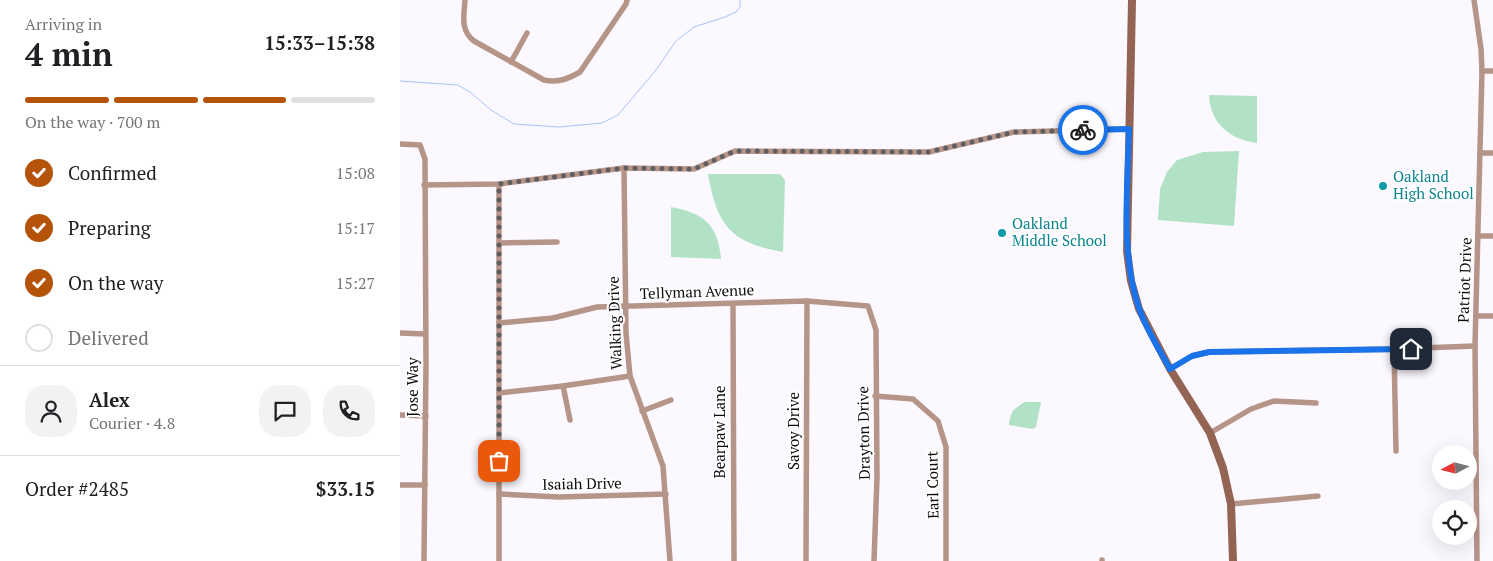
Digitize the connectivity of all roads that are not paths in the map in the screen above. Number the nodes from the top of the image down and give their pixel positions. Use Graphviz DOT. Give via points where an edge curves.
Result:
graph roads {
  1 [pos="465,0"];
  2 [pos="627,0"];
  3 [pos="1132,0"];
  4 [pos="1474,0"];
  5 [pos="527,33"];
  6 [pos="511,62"];
  7 [pos="1482,71"];
  8 [pos="1493,71"];
  9 [pos="1129,129"];
  10 [pos="400,144"];
  11 [pos="1493,153"];
  12 [pos="1480,154"];
  13 [pos="624,168"];
  14 [pos="424,184"];
  15 [pos="499,184"];
  16 [pos="1479,236"];
  17 [pos="1493,236"];
  18 [pos="557,242"];
  19 [pos="499,243"];
  20 [pos="807,301"];
  21 [pos="733,304"];
  22 [pos="627,306"];
  23 [pos="868,306"];
  24 [pos="1477,316"];
  25 [pos="1493,316"];
  26 [pos="499,323"];
  27 [pos="400,333"];
  28 [pos="425,334"];
  29 [pos="1475,346"];
  30 [pos="1394,350"];
  31 [pos="1170,369"];
  32 [pos="630,376"];
  33 [pos="563,386"];
  34 [pos="499,393"];
  35 [pos="875,396"];
  36 [pos="670,400"];
  37 [pos="1316,403"];
  38 [pos="642,410"];
  39 [pos="400,415"];
  40 [pos="426,416"];
  41 [pos="570,420"];
  42 [pos="1210,433"];
  43 [pos="1396,451"];
  44 [pos="400,485"];
  45 [pos="425,485"];
  46 [pos="499,494"];
  47 [pos="666,494"];
  48 [pos="1318,496"];
  49 [pos="1231,504"];
  50 [pos="424,561"];
  51 [pos="499,561"];
  52 [pos="670,561"];
  53 [pos="734,561"];
  54 [pos="806,561"];
  55 [pos="874,561"];
  56 [pos="946,561"];
  57 [pos="1233,561"];
  58 [pos="1477,561"];
  1 -- 6 [label="street" via="463,23 468,36"];
  2 -- 6 [label="street" via="580,72 572,77 557,82 544,80"];
  3 -- 9 [label="main road"];
  4 -- 7 [label="street, Patriot Drive"];
  5 -- 6 [label="street"];
  7 -- 8 [label="street"];
  7 -- 12 [label="street, Patriot Drive"];
  9 -- 13 [label="street" via="1014,132 929,152 735,151 694,169"];
  9 -- 31 [label="main road" via="1127,251 1131,281 1139,309"];
  10 -- 14 [label="street, Jose Way" via="420,145 425,159"];
  11 -- 12 [label="street"];
  12 -- 16 [label="street, Patriot Drive"];
  13 -- 15 [label="street"];
  13 -- 22 [label="street, Walking Drive"];
  14 -- 15 [label="street"];
  14 -- 28 [label="street, Jose Way"];
  15 -- 19 [label="street"];
  16 -- 17 [label="street"];
  16 -- 24 [label="street, Patriot Drive"];
  18 -- 19 [label="street"];
  19 -- 26 [label="street"];
  20 -- 21 [label="street, Tellyman Avenue"];
  20 -- 23 [label="street, Tellyman Avenue"];
  20 -- 54 [label="street, Savoy Drive"];
  21 -- 22 [label="street, Tellyman Avenue"];
  21 -- 53 [label="street, Bearpaw Lane"];
  22 -- 26 [label="street, Tellyman Avenue" via="597,307 553,318"];
  22 -- 32 [label="street, Walking Drive"];
  23 -- 35 [label="street, Drayton Drive" via="876,330"];
  24 -- 25 [label="street"];
  24 -- 29 [label="street, Patriot Drive"];
  26 -- 34 [label="street"];
  27 -- 28 [label="street"];
  28 -- 40 [label="street, Jose Way"];
  29 -- 30 [label="street"];
  29 -- 58 [label="street, Patriot Drive"];
  30 -- 31 [label="street" via="1209,352 1192,356"];
  30 -- 43 [label="street"];
  31 -- 42 [label="main road"];
  32 -- 33 [label="street"];
  32 -- 38 [label="street, Walking Drive"];
  33 -- 34 [label="street"];
  33 -- 41 [label="street"];
  34 -- 46 [label="street"];
  35 -- 55 [label="street, Drayton Drive"];
  35 -- 56 [label="street, Earl Court" via="913,398 938,421 946,447"];
  36 -- 38 [label="street"];
  37 -- 42 [label="street" via="1274,401 1251,409"];
  38 -- 47 [label="street, Walking Drive" via="663,466"];
  39 -- 40 [label="street"];
  40 -- 45 [label="street, Jose Way"];
  42 -- 49 [label="main road" via="1223,468"];
  44 -- 45 [label="street"];
  45 -- 50 [label="street, Jose Way"];
  46 -- 47 [label="street, Isaiah Drive" via="559,497"];
  46 -- 51 [label="street"];
  47 -- 52 [label="street, Walking Drive"];
  48 -- 49 [label="street"];
  49 -- 57 [label="main road"];
}
